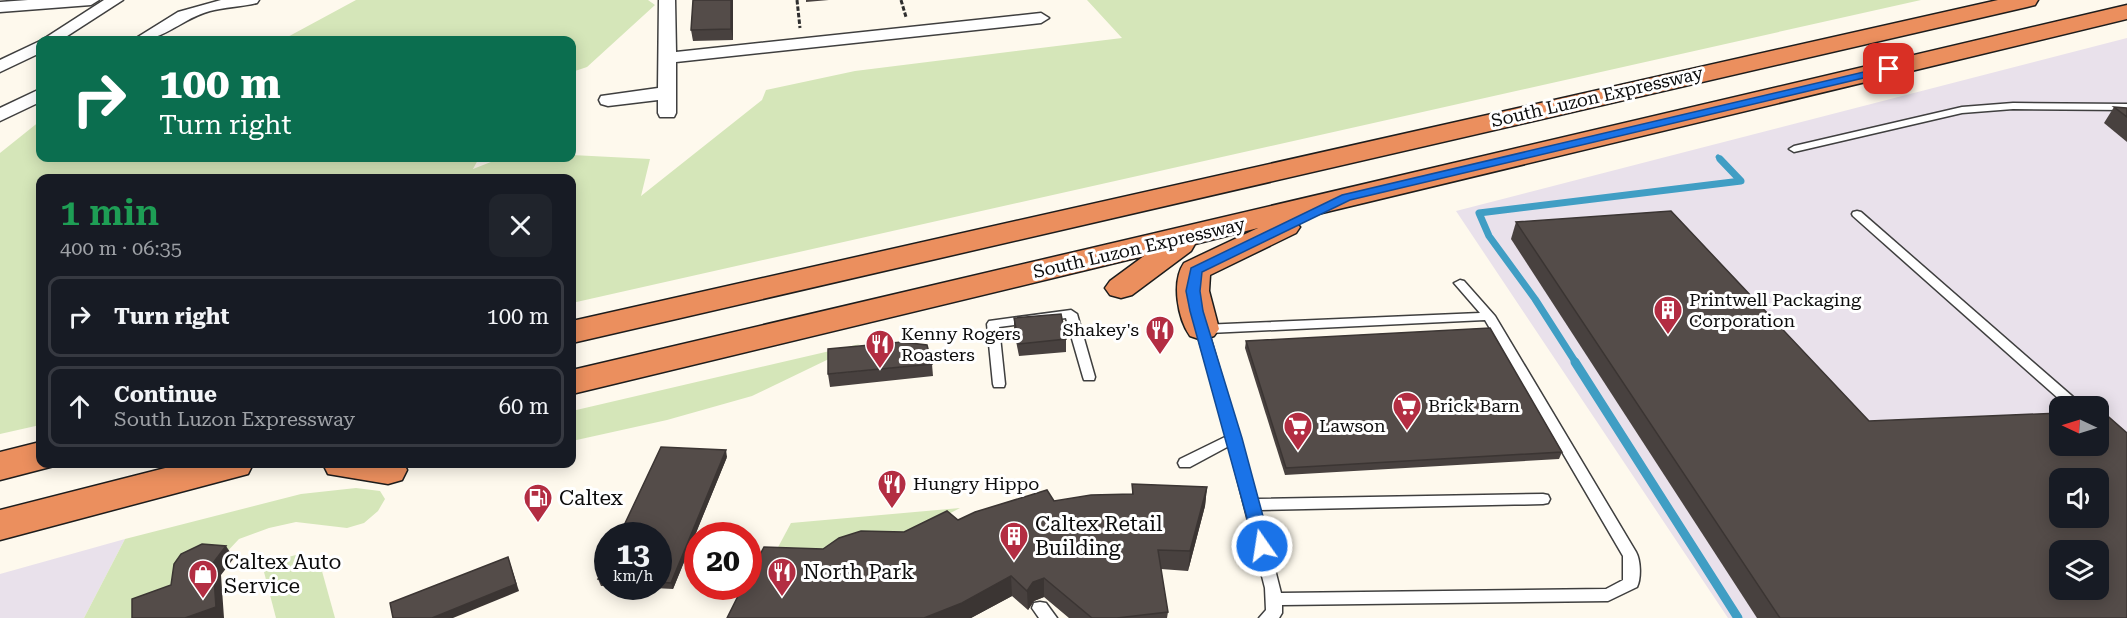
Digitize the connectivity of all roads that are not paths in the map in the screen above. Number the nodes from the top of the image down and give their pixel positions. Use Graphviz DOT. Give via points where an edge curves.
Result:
graph roads {
  1 [pos="91,0"];
  2 [pos="116,0"];
  3 [pos="251,0"];
  4 [pos="667,0"];
  5 [pos="1026,0"];
  6 [pos="2026,0"];
  7 [pos="0,7"];
  8 [pos="2127,12"];
  9 [pos="57,36"];
  10 [pos="148,36"];
  11 [pos="36,48"];
  12 [pos="666,58"];
  13 [pos="0,67"];
  14 [pos="666,93"];
  15 [pos="36,97"];
  16 [pos="608,100"];
  17 [pos="2127,107"];
  18 [pos="667,113"];
  19 [pos="0,115"];
  20 [pos="1794,149"];
  21 [pos="1346,197"];
  22 [pos="1857,214"];
  23 [pos="1191,235"];
  24 [pos="1460,283"];
  25 [pos="1121,288"];
  26 [pos="1489,316"];
  27 [pos="1202,329"];
  28 [pos="576,331"];
  29 [pos="1089,377"];
  30 [pos="576,381"];
  31 [pos="999,384"];
  32 [pos="2065,396"];
  33 [pos="1234,438"];
  34 [pos="36,457"];
  35 [pos="1185,463"];
  36 [pos="0,465"];
  37 [pos="219,468"];
  38 [pos="373,468"];
  39 [pos="388,470"];
  40 [pos="1543,499"];
  41 [pos="1252,505"];
  42 [pos="0,525"];
  43 [pos="1273,599"];
  44 [pos="1267,618"];
  1 -- 7 [label="street"];
  2 -- 9 [label="street"];
  3 -- 10 [label="street" via="184,15"];
  4 -- 12 [label="street"];
  5 -- 12 [label="street" via="1041,18"];
  6 -- 28 [label="highway, South Luzon Expressway"];
  8 -- 21 [label="highway, South Luzon Expressway"];
  11 -- 13 [label="street"];
  12 -- 14 [label="street"];
  14 -- 16 [label="street"];
  14 -- 18 [label="street"];
  15 -- 19 [label="street"];
  17 -- 20 [label="lane" via="2013,106 1962,110"];
  21 -- 23 [label="highway, South Luzon Expressway"];
  21 -- 27 [label="highway" via="1195,270 1193,291"];
  22 -- 32 [label="lane"];
  23 -- 25 [label="highway"];
  23 -- 30 [label="highway, South Luzon Expressway"];
  24 -- 26 [label="lane"];
  26 -- 27 [label="lane"];
  26 -- 43 [label="lane" via="1631,556 1631,583 1608,595"];
  27 -- 33 [label="lane"];
  29 -- 31 [label="lane" via="1071,314 993,324"];
  33 -- 35 [label="lane"];
  33 -- 41 [label="lane"];
  34 -- 36 [label="highway"];
  37 -- 42 [label="highway"];
  38 -- 39 [label="highway"];
  40 -- 41 [label="lane"];
  41 -- 43 [label="lane"];
  43 -- 44 [label="lane" via="1274,613"];
}
